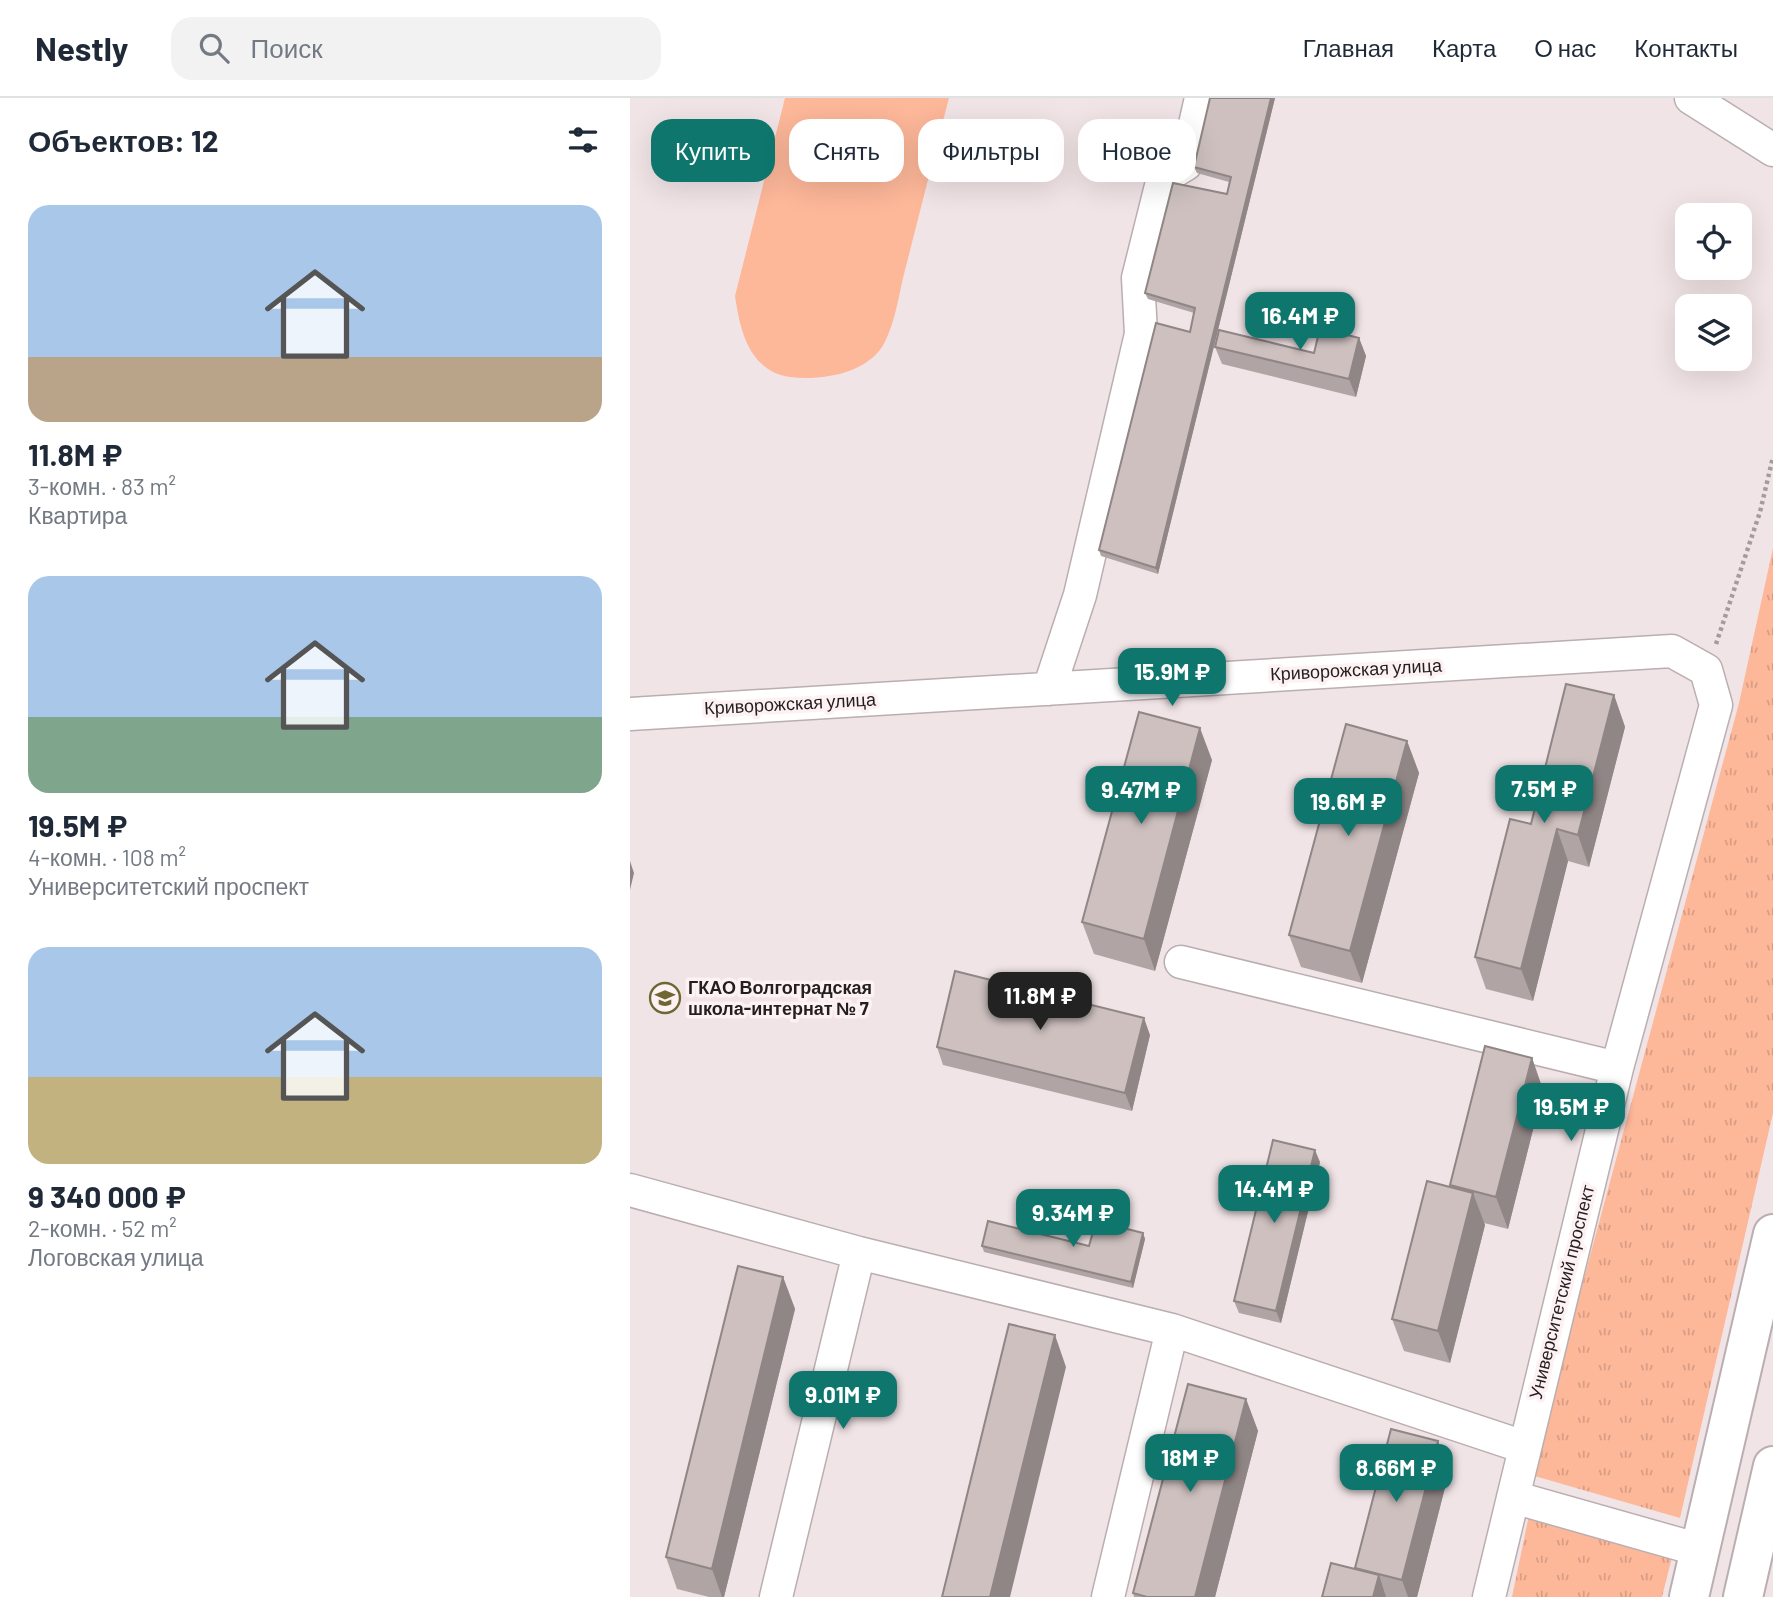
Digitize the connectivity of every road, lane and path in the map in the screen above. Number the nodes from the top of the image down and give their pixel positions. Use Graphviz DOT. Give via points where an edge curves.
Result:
graph roads {
  1 [pos="1201,98"];
  2 [pos="1691,98"];
  3 [pos="1773,150"];
  4 [pos="1773,457"];
  5 [pos="1706,670"];
  6 [pos="1049,689"];
  7 [pos="630,714"];
  8 [pos="1181,962"];
  9 [pos="1617,1068"];
  10 [pos="630,1190"];
  11 [pos="1773,1234"];
  12 [pos="859,1252"];
  13 [pos="1172,1330"];
  14 [pos="1524,1447"];
  15 [pos="1773,1465"];
  16 [pos="1513,1497"];
  17 [pos="1700,1550"];
  18 [pos="776,1597"];
  19 [pos="1108,1597"];
  20 [pos="1489,1597"];
  21 [pos="1689,1597"];
  22 [pos="1743,1597"];
  1 -- 6 [label="street" via="1186,164 1163,178 1138,278 1141,334 1080,595"];
  2 -- 3 [label="street"];
  4 -- 5 [label="path" via="1728,616"];
  5 -- 6 [label="street, Криворожская улица" via="1672,651"];
  5 -- 9 [label="street, Университетский проспект" via="1716,705"];
  6 -- 7 [label="street, Криворожская улица"];
  8 -- 9 [label="street"];
  9 -- 14 [label="street, Университетский проспект"];
  10 -- 12 [label="street"];
  11 -- 17 [label="highway"];
  12 -- 13 [label="street"];
  12 -- 18 [label="street"];
  13 -- 14 [label="street"];
  13 -- 19 [label="street"];
  14 -- 16 [label="street, Университетский проспект"];
  15 -- 22 [label="highway"];
  16 -- 17 [label="street"];
  16 -- 20 [label="street, Университетский проспект"];
  17 -- 21 [label="highway"];
}
